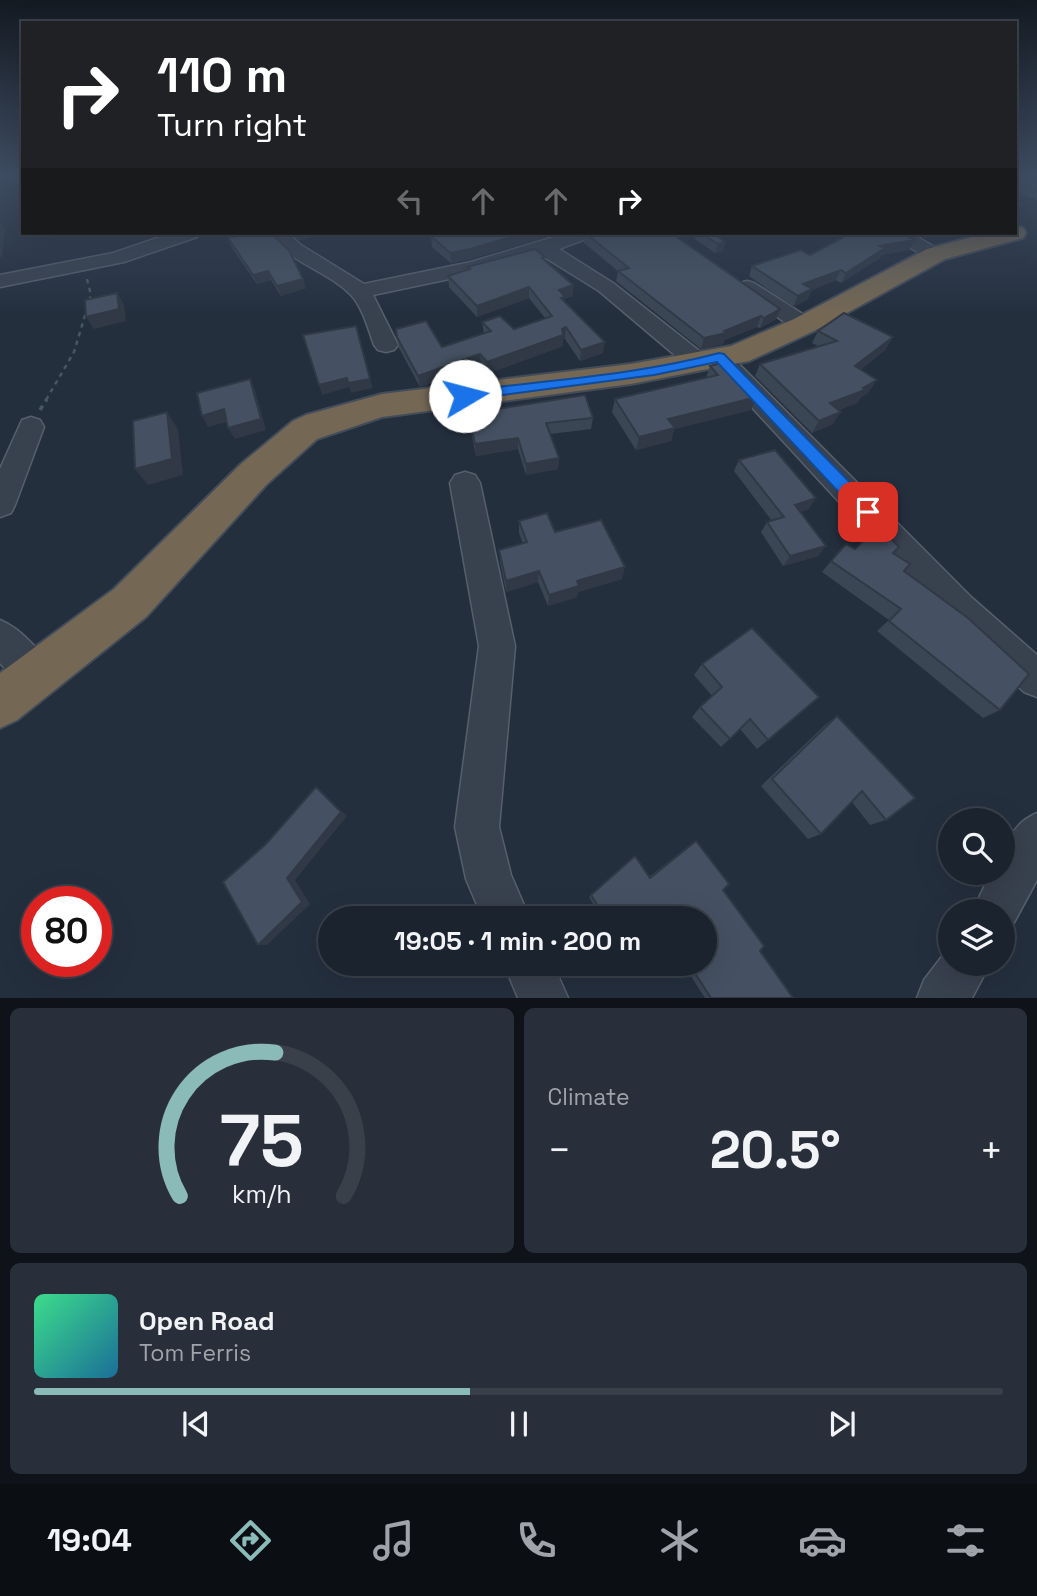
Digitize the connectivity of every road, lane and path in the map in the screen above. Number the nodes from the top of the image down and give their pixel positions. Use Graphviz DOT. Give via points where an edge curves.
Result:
graph roads {
  1 [pos="1037,228"];
  2 [pos="1017,233"];
  3 [pos="184,235"];
  4 [pos="280,235"];
  5 [pos="579,235"];
  6 [pos="901,235"];
  7 [pos="1007,235"];
  8 [pos="544,248"];
  9 [pos="936,254"];
  10 [pos="77,264"];
  11 [pos="729,275"];
  12 [pos="0,281"];
  13 [pos="359,291"];
  14 [pos="804,325"];
  15 [pos="386,345"];
  16 [pos="709,360"];
  17 [pos="31,427"];
  18 [pos="465,483"];
  19 [pos="0,505"];
  20 [pos="0,637"];
  21 [pos="36,677"];
  22 [pos="1037,679"];
  23 [pos="0,703"];
  24 [pos="1037,835"];
  25 [pos="1002,899"];
  26 [pos="501,906"];
  27 [pos="532,976"];
  28 [pos="958,976"];
  29 [pos="542,998"];
  30 [pos="942,998"];
  1 -- 2 [label="highway"];
  3 -- 10 [label="street" via="125,256"];
  4 -- 13 [label="street"];
  5 -- 8 [label="street"];
  6 -- 9 [label="street"];
  7 -- 9 [label="highway"];
  8 -- 13 [label="street" via="454,273"];
  8 -- 16 [label="street"];
  9 -- 14 [label="highway"];
  10 -- 12 [label="street"];
  10 -- 17 [label="path" via="85,273 91,295 74,352"];
  11 -- 14 [label="street"];
  13 -- 15 [label="street"];
  14 -- 16 [label="highway" via="749,350"];
  16 -- 21 [label="highway" via="382,406 305,430 254,474 130,603"];
  16 -- 22 [label="street"];
  17 -- 19 [label="street"];
  18 -- 26 [label="street" via="497,646 477,827 489,879"];
  20 -- 21 [label="street"];
  21 -- 23 [label="highway"];
  24 -- 25 [label="street"];
  27 -- 29 [label="street"];
  28 -- 30 [label="street"];
}
